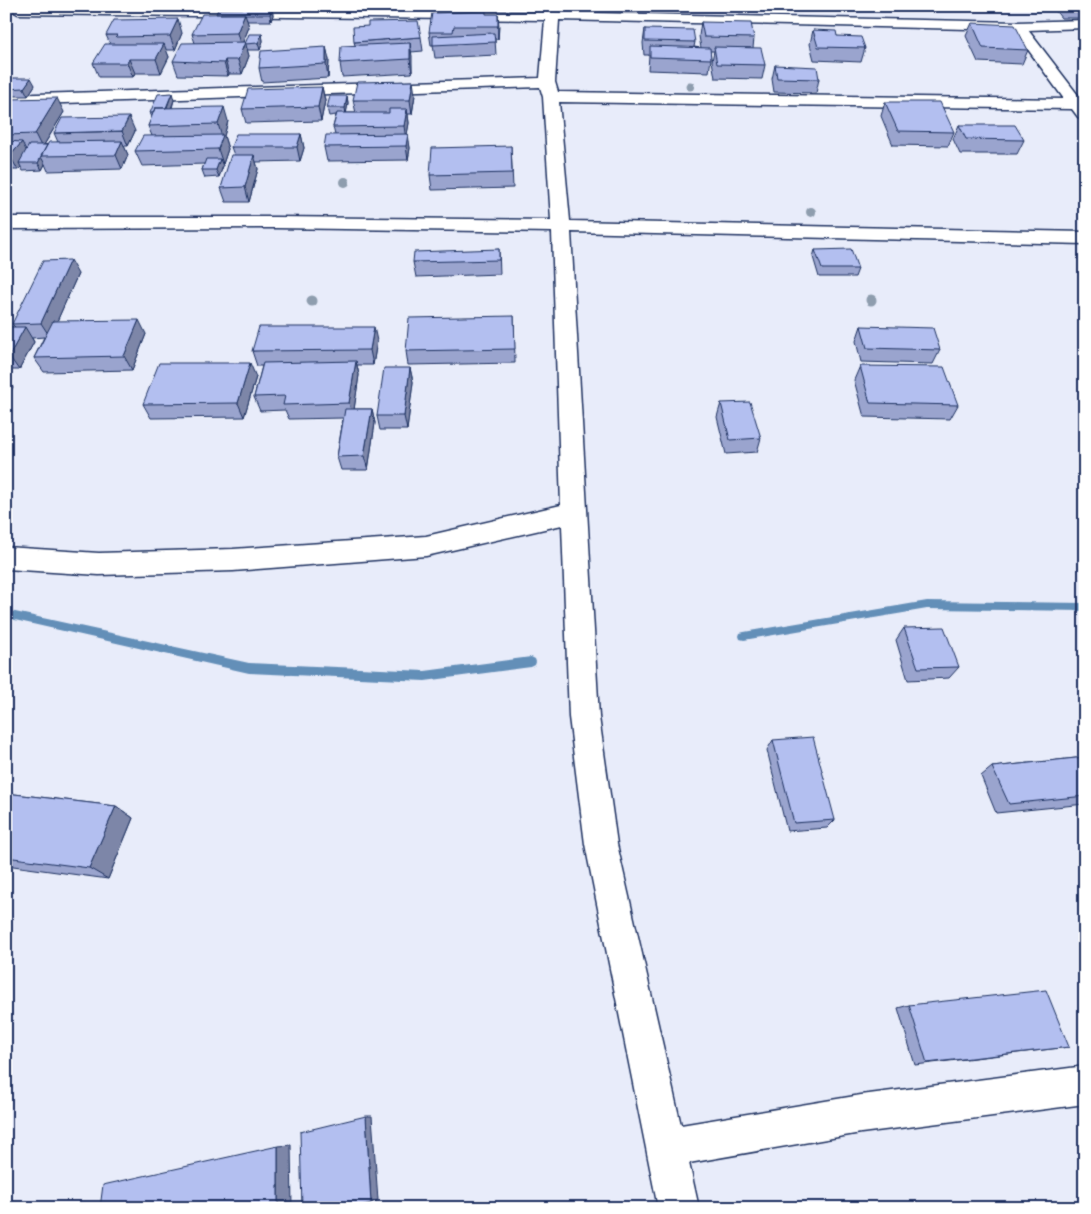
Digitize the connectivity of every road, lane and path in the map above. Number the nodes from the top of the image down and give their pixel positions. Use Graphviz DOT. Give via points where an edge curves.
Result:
graph roads {
  1 [pos="795,6"];
  2 [pos="19,8"];
  3 [pos="552,16"];
  4 [pos="794,21"];
  5 [pos="10,23"];
  6 [pos="1085,24"];
  7 [pos="1018,26"];
  8 [pos="549,89"];
  9 [pos="6,100"];
  10 [pos="1082,107"];
  11 [pos="6,223"];
  12 [pos="561,225"];
  13 [pos="1085,238"];
  14 [pos="575,512"];
  15 [pos="6,558"];
  16 [pos="1085,1085"];
  17 [pos="666,1147"];
  18 [pos="679,1208"];
  1 -- 4 [label="street"];
  2 -- 3 [label="street"];
  2 -- 5 [label="street"];
  3 -- 4 [label="street"];
  3 -- 8 [label="street"];
  4 -- 7 [label="street"];
  6 -- 7 [label="street"];
  7 -- 10 [label="street"];
  8 -- 9 [label="street"];
  8 -- 10 [label="street"];
  8 -- 12 [label="street"];
  11 -- 12 [label="street"];
  12 -- 13 [label="street"];
  12 -- 14 [label="street"];
  14 -- 15 [label="street" via="426,546 233,560 99,564"];
  14 -- 17 [label="street" via="584,718 602,844"];
  16 -- 17 [label="street" via="861,1114"];
  17 -- 18 [label="street"];
}
